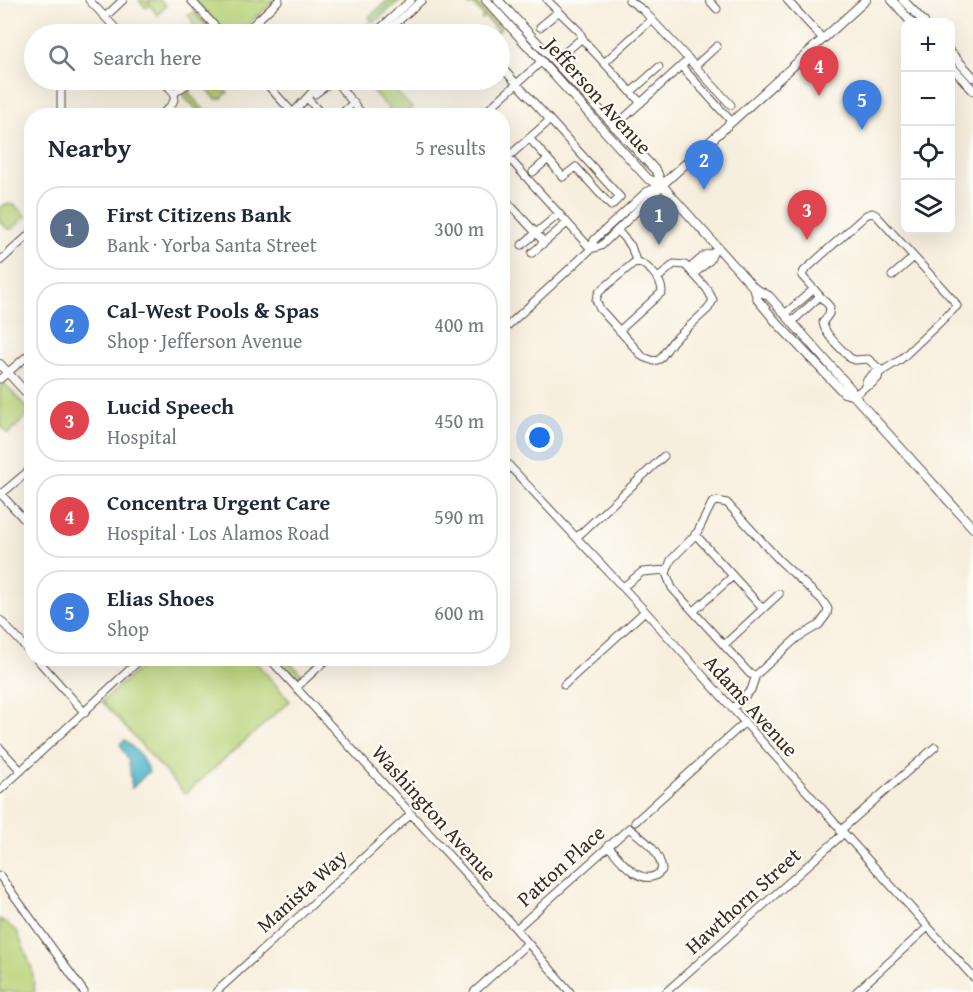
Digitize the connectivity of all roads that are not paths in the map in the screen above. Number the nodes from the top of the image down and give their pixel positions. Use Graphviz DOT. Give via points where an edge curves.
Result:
graph roads {
  1 [pos="89,0"];
  2 [pos="123,0"];
  3 [pos="190,0"];
  4 [pos="279,0"];
  5 [pos="411,0"];
  6 [pos="422,0"];
  7 [pos="486,0"];
  8 [pos="498,0"];
  9 [pos="547,0"];
  10 [pos="629,0"];
  11 [pos="709,0"];
  12 [pos="788,0"];
  13 [pos="866,0"];
  14 [pos="892,0"];
  15 [pos="903,0"];
  16 [pos="640,3"];
  17 [pos="717,9"];
  18 [pos="558,12"];
  19 [pos="105,17"];
  20 [pos="908,18"];
  21 [pos="920,18"];
  22 [pos="652,19"];
  23 [pos="111,24"];
  24 [pos="213,24"];
  25 [pos="254,24"];
  26 [pos="385,24"];
  27 [pos="395,24"];
  28 [pos="508,24"];
  29 [pos="510,26"];
  30 [pos="540,27"];
  31 [pos="582,38"];
  32 [pos="823,39"];
  33 [pos="524,41"];
  34 [pos="717,46"];
  35 [pos="541,48"];
  36 [pos="562,55"];
  37 [pos="955,57"];
  38 [pos="689,59"];
  39 [pos="542,61"];
  40 [pos="604,63"];
  41 [pos="681,66"];
  42 [pos="695,66"];
  43 [pos="659,67"];
  44 [pos="955,70"];
  45 [pos="510,76"];
  46 [pos="973,77"];
  47 [pos="517,83"];
  48 [pos="510,89"];
  49 [pos="61,90"];
  50 [pos="171,90"];
  51 [pos="179,90"];
  52 [pos="271,90"];
  53 [pos="315,90"];
  54 [pos="320,90"];
  55 [pos="343,90"];
  56 [pos="509,90"];
  57 [pos="973,90"];
  58 [pos="631,92"];
  59 [pos="174,93"];
  60 [pos="308,99"];
  61 [pos="354,102"];
  62 [pos="640,103"];
  63 [pos="719,107"];
  64 [pos="62,108"];
  65 [pos="168,108"];
  66 [pos="286,108"];
  67 [pos="298,108"];
  68 [pos="316,108"];
  69 [pos="348,108"];
  70 [pos="358,108"];
  71 [pos="490,108"];
  72 [pos="550,120"];
  73 [pos="732,122"];
  74 [pos="614,127"];
  75 [pos="530,138"];
  76 [pos="510,155"];
  77 [pos="510,159"];
  78 [pos="548,159"];
  79 [pos="533,172"];
  80 [pos="662,185"];
  81 [pos="510,205"];
  82 [pos="559,214"];
  83 [pos="567,223"];
  84 [pos="617,230"];
  85 [pos="536,233"];
  86 [pos="24,239"];
  87 [pos="544,243"];
  88 [pos="522,245"];
  89 [pos="591,249"];
  90 [pos="715,251"];
  91 [pos="532,253"];
  92 [pos="914,256"];
  93 [pos="0,261"];
  94 [pos="636,261"];
  95 [pos="691,272"];
  96 [pos="891,276"];
  97 [pos="657,279"];
  98 [pos="754,288"];
  99 [pos="814,289"];
  100 [pos="820,296"];
  101 [pos="803,298"];
  102 [pos="810,305"];
  103 [pos="785,314"];
  104 [pos="792,322"];
  105 [pos="777,323"];
  106 [pos="510,324"];
  107 [pos="619,331"];
  108 [pos="807,339"];
  109 [pos="24,359"];
  110 [pos="0,364"];
  111 [pos="880,372"];
  112 [pos="8,373"];
  113 [pos="0,379"];
  114 [pos="24,390"];
  115 [pos="854,396"];
  116 [pos="664,456"];
  117 [pos="510,466"];
  118 [pos="24,474"];
  119 [pos="0,494"];
  120 [pos="24,520"];
  121 [pos="973,528"];
  122 [pos="695,534"];
  123 [pos="577,537"];
  124 [pos="666,570"];
  125 [pos="733,576"];
  126 [pos="623,587"];
  127 [pos="779,594"];
  128 [pos="763,609"];
  129 [pos="645,611"];
  130 [pos="694,611"];
  131 [pos="0,620"];
  132 [pos="724,645"];
  133 [pos="24,646"];
  134 [pos="43,666"];
  135 [pos="134,666"];
  136 [pos="276,666"];
  137 [pos="319,666"];
  138 [pos="756,675"];
  139 [pos="564,685"];
  140 [pos="296,688"];
  141 [pos="732,709"];
  142 [pos="86,712"];
  143 [pos="744,723"];
  144 [pos="936,747"];
  145 [pos="0,748"];
  146 [pos="21,771"];
  147 [pos="0,790"];
  148 [pos="410,815"];
  149 [pos="632,825"];
  150 [pos="841,832"];
  151 [pos="608,845"];
  152 [pos="0,876"];
  153 [pos="928,927"];
  154 [pos="516,929"];
  155 [pos="528,944"];
  156 [pos="973,977"];
  157 [pos="84,992"];
  158 [pos="216,992"];
  159 [pos="474,992"];
  160 [pos="570,992"];
  161 [pos="666,992"];
  162 [pos="856,992"];
  1 -- 19 [label="street"];
  2 -- 19 [label="street"];
  3 -- 24 [label="street"];
  4 -- 25 [label="street"];
  5 -- 26 [label="street"];
  6 -- 27 [label="street"];
  7 -- 28 [label="main road, Jefferson Avenue"];
  8 -- 35 [label="main road, Jefferson Avenue"];
  9 -- 18 [label="street"];
  10 -- 16 [label="street"];
  11 -- 17 [label="street"];
  12 -- 32 [label="street"];
  13 -- 32 [label="main road"];
  14 -- 20 [label="main road"];
  15 -- 21 [label="main road"];
  16 -- 22 [label="street"];
  18 -- 30 [label="street"];
  18 -- 31 [label="street"];
  19 -- 23 [label="street"];
  22 -- 38 [label="street"];
  22 -- 40 [label="street"];
  29 -- 33 [label="main road, Jefferson Avenue"];
  31 -- 36 [label="street"];
  31 -- 40 [label="street"];
  32 -- 73 [label="main road"];
  33 -- 35 [label="main road"];
  33 -- 39 [label="main road, Jefferson Avenue"];
  34 -- 42 [label="street"];
  35 -- 74 [label="main road, Jefferson Avenue"];
  37 -- 46 [label="main road"];
  38 -- 41 [label="street"];
  38 -- 42 [label="street"];
  39 -- 47 [label="street"];
  39 -- 80 [label="main road, Jefferson Avenue" via="648,178"];
  40 -- 58 [label="street"];
  41 -- 62 [label="street"];
  41 -- 63 [label="street"];
  42 -- 63 [label="street" via="729,102"];
  43 -- 58 [label="street"];
  44 -- 57 [label="main road"];
  45 -- 47 [label="street"];
  47 -- 48 [label="street"];
  47 -- 72 [label="street"];
  49 -- 64 [label="street"];
  50 -- 59 [label="street"];
  51 -- 59 [label="street"];
  52 -- 66 [label="street"];
  53 -- 60 [label="street"];
  54 -- 60 [label="street"];
  55 -- 61 [label="street"];
  56 -- 71 [label="street"];
  58 -- 62 [label="street"];
  59 -- 65 [label="street" via="176,98"];
  60 -- 67 [label="street"];
  60 -- 68 [label="street"];
  61 -- 69 [label="street"];
  61 -- 70 [label="street"];
  62 -- 74 [label="street"];
  63 -- 73 [label="street"];
  72 -- 75 [label="street"];
  72 -- 78 [label="street" via="620,197 611,206 576,167 563,177"];
  73 -- 80 [label="main road"];
  74 -- 80 [label="main road, Jefferson Avenue" via="657,172"];
  75 -- 76 [label="street"];
  75 -- 78 [label="street"];
  77 -- 82 [label="street"];
  78 -- 79 [label="street"];
  80 -- 84 [label="street"];
  80 -- 89 [label="street" via="646,192 594,240"];
  80 -- 90 [label="main road, Jefferson Avenue"];
  81 -- 85 [label="street"];
  82 -- 83 [label="street"];
  82 -- 85 [label="street"];
  83 -- 87 [label="street"];
  83 -- 89 [label="street"];
  84 -- 89 [label="street" via="601,246"];
  84 -- 94 [label="street" via="633,248"];
  85 -- 87 [label="street"];
  85 -- 88 [label="street"];
  86 -- 93 [label="street"];
  87 -- 91 [label="street"];
  89 -- 106 [label="street"];
  90 -- 95 [label="street" via="705,255"];
  90 -- 98 [label="main road, Jefferson Avenue"];
  92 -- 96 [label="street"];
  92 -- 99 [label="street" via="876,215 869,213 804,272 803,278"];
  92 -- 111 [label="street" via="957,306 900,360"];
  94 -- 97 [label="street"];
  94 -- 107 [label="street" via="599,292 596,301"];
  95 -- 97 [label="street" via="680,264"];
  95 -- 107 [label="street" via="713,300 660,359 643,357"];
  97 -- 107 [label="street" via="662,292"];
  98 -- 103 [label="main road, Jefferson Avenue" via="769,296"];
  98 -- 105 [label="main road, Jefferson Avenue" via="758,300"];
  99 -- 100 [label="street"];
  99 -- 101 [label="street"];
  100 -- 102 [label="street"];
  100 -- 111 [label="street" via="830,309 824,328 850,358 868,358"];
  101 -- 102 [label="street"];
  101 -- 103 [label="street"];
  102 -- 104 [label="street"];
  103 -- 104 [label="main road, Jefferson Avenue"];
  104 -- 108 [label="main road, Jefferson Avenue"];
  105 -- 108 [label="main road" via="782,320"];
  105 -- 115 [label="main road, Jefferson Avenue" via="844,393"];
  108 -- 115 [label="main road, Jefferson Avenue"];
  109 -- 112 [label="street"];
  110 -- 112 [label="main road"];
  111 -- 115 [label="street" via="870,386"];
  112 -- 113 [label="street"];
  112 -- 114 [label="main road"];
  115 -- 121 [label="main road, Jefferson Avenue"];
  116 -- 123 [label="street"];
  117 -- 123 [label="street, Adams Avenue"];
  118 -- 119 [label="street"];
  119 -- 120 [label="street"];
  122 -- 124 [label="street"];
  122 -- 125 [label="street"];
  122 -- 138 [label="street" via="712,504 728,503 828,609 819,625"];
  123 -- 126 [label="street, Adams Avenue"];
  124 -- 126 [label="street" via="642,572"];
  124 -- 130 [label="street" via="672,588"];
  125 -- 128 [label="street"];
  125 -- 130 [label="street"];
  126 -- 129 [label="street, Adams Avenue"];
  127 -- 128 [label="street"];
  128 -- 132 [label="street"];
  129 -- 139 [label="street"];
  129 -- 141 [label="street, Adams Avenue"];
  130 -- 132 [label="street"];
  131 -- 133 [label="street"];
  132 -- 138 [label="street" via="750,674"];
  134 -- 142 [label="street"];
  135 -- 142 [label="street"];
  136 -- 140 [label="street, Washington Avenue"];
  137 -- 140 [label="street"];
  138 -- 141 [label="street" via="754,685"];
  140 -- 148 [label="street, Washington Avenue"];
  141 -- 143 [label="street, Adams Avenue"];
  142 -- 146 [label="street"];
  143 -- 149 [label="street, Patton Place"];
  143 -- 150 [label="street, Adams Avenue"];
  144 -- 150 [label="street, Hawthorn Street"];
  145 -- 146 [label="street"];
  146 -- 147 [label="street"];
  148 -- 154 [label="street, Washington Avenue"];
  148 -- 158 [label="street, Manista Way"];
  149 -- 151 [label="street, Patton Place"];
  149 -- 151 [label="street" via="656,850 661,861 659,874 646,878 632,872"];
  150 -- 153 [label="street, Adams Avenue"];
  150 -- 161 [label="street, Hawthorn Street"];
  151 -- 154 [label="street, Patton Place"];
  152 -- 157 [label="street"];
  153 -- 156 [label="street, Adams Avenue"];
  153 -- 162 [label="street"];
  154 -- 155 [label="street, Washington Avenue"];
  155 -- 159 [label="street"];
  155 -- 160 [label="street, Washington Avenue"];
}
